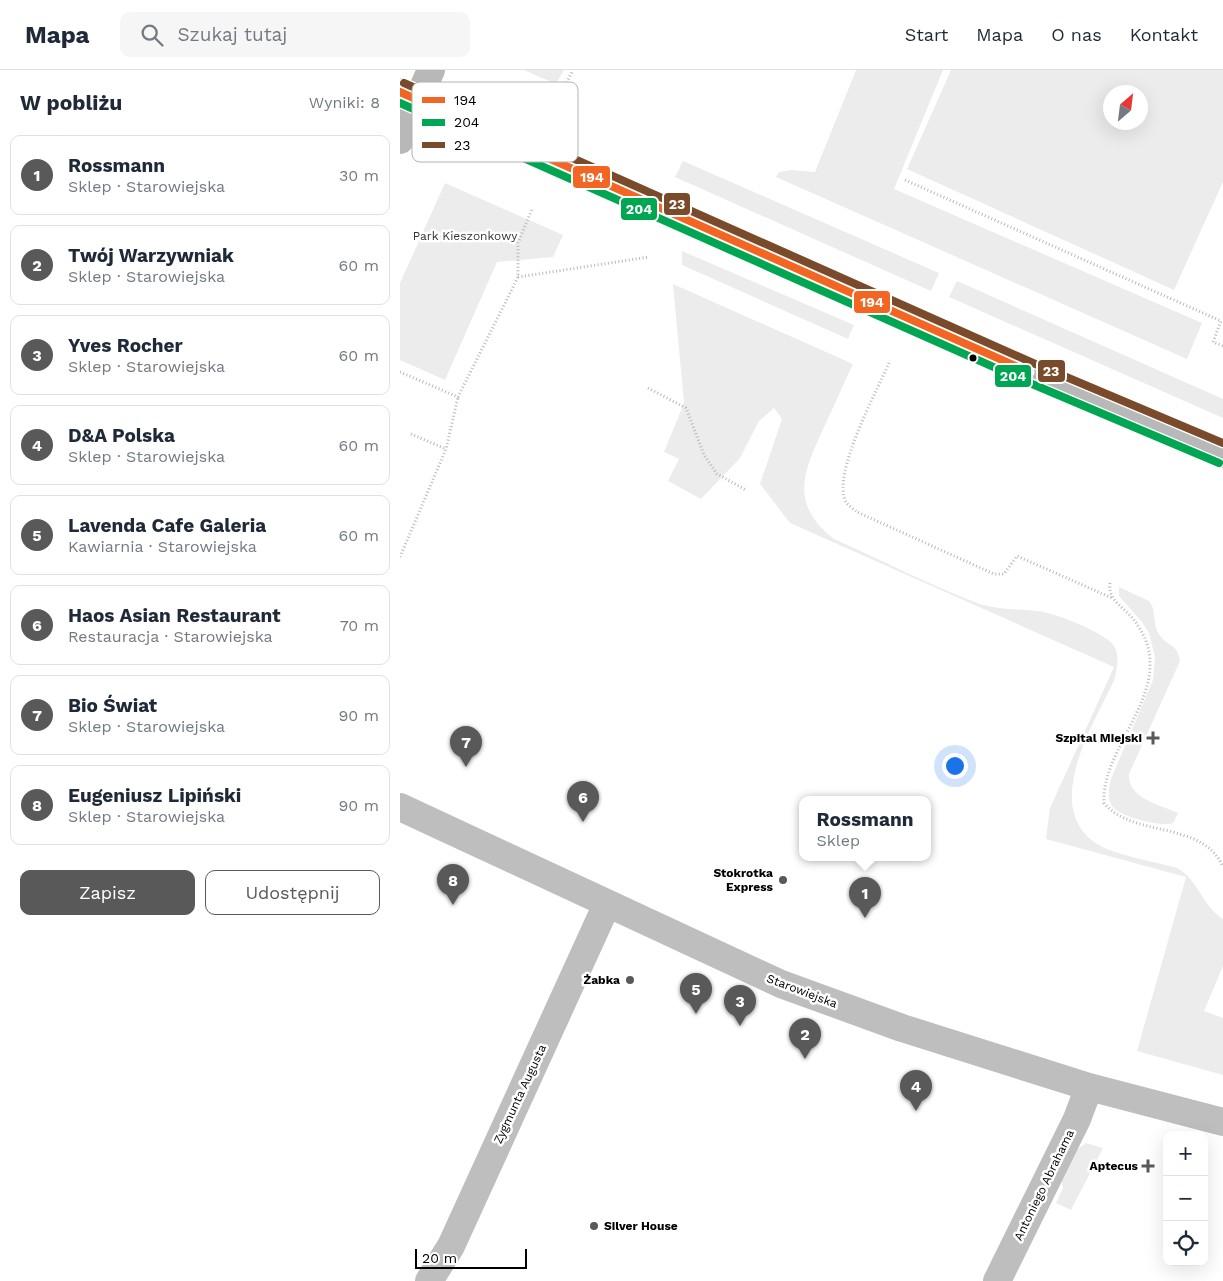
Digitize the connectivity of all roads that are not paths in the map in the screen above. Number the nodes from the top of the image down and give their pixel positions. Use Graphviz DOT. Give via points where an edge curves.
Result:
graph roads {
  1 [pos="431,70"];
  2 [pos="420,82"];
  3 [pos="409,95"];
  4 [pos="400,140"];
  5 [pos="559,162"];
  6 [pos="1223,454"];
  7 [pos="400,807"];
  8 [pos="607,904"];
  9 [pos="1088,1087"];
  10 [pos="1223,1122"];
  11 [pos="429,1281"];
  12 [pos="997,1281"];
  1 -- 2 [label="street"];
  3 -- 4 [label="street"];
  5 -- 6 [label="street" via="907,318"];
  7 -- 8 [label="street, Starowiejska"];
  8 -- 9 [label="street, Starowiejska" via="781,984 902,1028"];
  8 -- 11 [label="street, Zygmunta Augusta" via="451,1246"];
  9 -- 10 [label="street, Starowiejska"];
  9 -- 12 [label="street, Antoniego Abrahama" via="1077,1119"];
}
